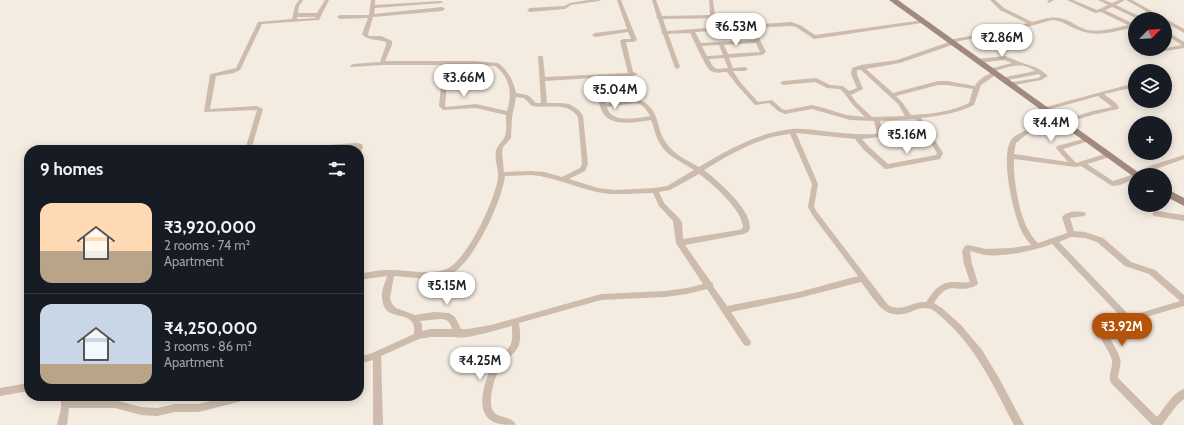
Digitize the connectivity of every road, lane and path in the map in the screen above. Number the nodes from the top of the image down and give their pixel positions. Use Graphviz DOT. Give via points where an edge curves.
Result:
graph roads {
  1 [pos="301,0"];
  2 [pos="327,0"];
  3 [pos="599,0"];
  4 [pos="619,0"];
  5 [pos="654,0"];
  6 [pos="711,0"];
  7 [pos="893,0"];
  8 [pos="992,0"];
  9 [pos="1069,0"];
  10 [pos="1100,0"];
  11 [pos="1123,0"];
  12 [pos="1128,0"];
  13 [pos="441,2"];
  14 [pos="373,4"];
  15 [pos="1112,5"];
  16 [pos="442,9"];
  17 [pos="530,10"];
  18 [pos="1101,10"];
  19 [pos="1128,12"];
  20 [pos="1150,12"];
  21 [pos="371,16"];
  22 [pos="713,16"];
  23 [pos="735,16"];
  24 [pos="340,17"];
  25 [pos="295,18"];
  26 [pos="659,18"];
  27 [pos="922,21"];
  28 [pos="1128,23"];
  29 [pos="1032,24"];
  30 [pos="1172,24"];
  31 [pos="1128,26"];
  32 [pos="751,27"];
  33 [pos="630,30"];
  34 [pos="692,31"];
  35 [pos="1184,31"];
  36 [pos="664,33"];
  37 [pos="595,35"];
  38 [pos="1172,37"];
  39 [pos="758,41"];
  40 [pos="951,42"];
  41 [pos="721,43"];
  42 [pos="698,45"];
  43 [pos="1184,45"];
  44 [pos="1172,48"];
  45 [pos="540,57"];
  46 [pos="726,57"];
  47 [pos="705,58"];
  48 [pos="978,61"];
  49 [pos="383,63"];
  50 [pos="446,63"];
  51 [pos="474,63"];
  52 [pos="1017,63"];
  53 [pos="353,66"];
  54 [pos="677,67"];
  55 [pos="861,67"];
  56 [pos="745,69"];
  57 [pos="730,70"];
  58 [pos="993,72"];
  59 [pos="596,77"];
  60 [pos="542,80"];
  61 [pos="444,81"];
  62 [pos="1006,82"];
  63 [pos="783,83"];
  64 [pos="976,88"];
  65 [pos="1128,88"];
  66 [pos="848,93"];
  67 [pos="1099,94"];
  68 [pos="513,95"];
  69 [pos="893,95"];
  70 [pos="544,105"];
  71 [pos="604,106"];
  72 [pos="1045,110"];
  73 [pos="510,114"];
  74 [pos="917,116"];
  75 [pos="908,117"];
  76 [pos="653,118"];
  77 [pos="873,118"];
  78 [pos="1062,122"];
  79 [pos="1041,128"];
  80 [pos="792,131"];
  81 [pos="858,137"];
  82 [pos="1087,140"];
  83 [pos="250,145"];
  84 [pos="348,145"];
  85 [pos="358,145"];
  86 [pos="1108,155"];
  87 [pos="1011,156"];
  88 [pos="1184,157"];
  89 [pos="1079,164"];
  90 [pos="1152,168"];
  91 [pos="1128,169"];
  92 [pos="699,170"];
  93 [pos="502,174"];
  94 [pos="564,179"];
  95 [pos="1128,179"];
  96 [pos="655,190"];
  97 [pos="1172,196"];
  98 [pos="1184,202"];
  99 [pos="1082,214"];
  100 [pos="1156,214"];
  101 [pos="1184,218"];
  102 [pos="1071,234"];
  103 [pos="1054,241"];
  104 [pos="680,243"];
  105 [pos="1037,246"];
  106 [pos="391,272"];
  107 [pos="364,276"];
  108 [pos="863,278"];
  109 [pos="710,285"];
  110 [pos="1184,300"];
  111 [pos="1184,303"];
  112 [pos="928,305"];
  113 [pos="726,310"];
  114 [pos="415,318"];
  115 [pos="1129,320"];
  116 [pos="515,321"];
  117 [pos="458,334"];
  118 [pos="418,336"];
  119 [pos="747,342"];
  120 [pos="377,354"];
  121 [pos="364,358"];
  122 [pos="24,388"];
  123 [pos="0,392"];
  124 [pos="1184,393"];
  125 [pos="65,401"];
  126 [pos="78,401"];
  127 [pos="226,401"];
  128 [pos="1161,424"];
  129 [pos="62,425"];
  130 [pos="378,425"];
  131 [pos="511,425"];
  132 [pos="1019,425"];
  1 -- 25 [label="street"];
  2 -- 25 [label="street" via="317,19"];
  3 -- 17 [label="street" via="565,7"];
  4 -- 33 [label="street"];
  5 -- 26 [label="street"];
  6 -- 22 [label="street"];
  7 -- 27 [label="main road"];
  8 -- 29 [label="street" via="1002,9"];
  9 -- 18 [label="street" via="1094,11"];
  10 -- 15 [label="street"];
  11 -- 15 [label="street"];
  12 -- 20 [label="street"];
  13 -- 14 [label="street"];
  14 -- 21 [label="street"];
  15 -- 18 [label="street"];
  15 -- 19 [label="street"];
  16 -- 21 [label="street"];
  18 -- 28 [label="street"];
  21 -- 24 [label="street"];
  21 -- 49 [label="street" via="365,36 387,39 390,43"];
  22 -- 23 [label="street"];
  22 -- 26 [label="street"];
  25 -- 83 [label="street" via="260,24 238,69 213,75 206,111 257,108 260,110"];
  26 -- 36 [label="street"];
  27 -- 32 [label="street" via="814,37 794,24"];
  27 -- 40 [label="main road"];
  29 -- 31 [label="street" via="1055,18 1089,31"];
  29 -- 40 [label="street"];
  30 -- 35 [label="street"];
  32 -- 34 [label="street"];
  32 -- 39 [label="street"];
  33 -- 37 [label="street"];
  33 -- 59 [label="street" via="634,40 624,41 633,75"];
  34 -- 36 [label="street"];
  34 -- 42 [label="street"];
  36 -- 54 [label="street"];
  38 -- 43 [label="street"];
  39 -- 41 [label="street"];
  39 -- 46 [label="street" via="762,53"];
  40 -- 48 [label="main road"];
  40 -- 55 [label="street" via="898,62"];
  41 -- 42 [label="street"];
  41 -- 46 [label="street"];
  42 -- 47 [label="street"];
  43 -- 44 [label="street"];
  45 -- 60 [label="street"];
  46 -- 47 [label="street"];
  46 -- 57 [label="street"];
  47 -- 57 [label="street" via="712,70"];
  48 -- 52 [label="street" via="1002,57"];
  48 -- 58 [label="main road"];
  49 -- 50 [label="street"];
  49 -- 53 [label="street"];
  50 -- 51 [label="street"];
  50 -- 61 [label="street"];
  51 -- 61 [label="street" via="469,78"];
  51 -- 68 [label="street" via="500,66"];
  52 -- 58 [label="street"];
  52 -- 62 [label="street" via="1041,72"];
  55 -- 66 [label="street" via="854,71 860,88"];
  55 -- 69 [label="street"];
  56 -- 57 [label="street"];
  57 -- 77 [label="street" via="757,104 770,102 785,112 812,108 844,117"];
  58 -- 62 [label="main road"];
  58 -- 64 [label="street"];
  59 -- 60 [label="street"];
  59 -- 71 [label="street"];
  60 -- 70 [label="street"];
  61 -- 73 [label="street" via="442,106 445,109 476,106"];
  62 -- 72 [label="main road"];
  63 -- 66 [label="street" via="816,80"];
  64 -- 69 [label="street" via="938,83"];
  64 -- 74 [label="street" via="972,104 968,107 946,113"];
  65 -- 67 [label="street"];
  66 -- 77 [label="street" via="854,103"];
  67 -- 72 [label="street"];
  67 -- 78 [label="street" via="1116,108"];
  68 -- 70 [label="street" via="526,96 534,105"];
  68 -- 73 [label="street"];
  69 -- 75 [label="street"];
  70 -- 94 [label="street" via="569,105 578,111 581,117 585,164 583,168"];
  71 -- 76 [label="street" via="608,116 614,120"];
  71 -- 76 [label="street" via="640,101 645,104"];
  72 -- 78 [label="main road"];
  72 -- 79 [label="street" via="1029,118"];
  73 -- 93 [label="street" via="509,134 499,149"];
  74 -- 75 [label="street"];
  74 -- 81 [label="street" via="940,154 938,157 887,167"];
  75 -- 77 [label="street"];
  76 -- 92 [label="street" via="658,134 673,155"];
  77 -- 81 [label="street" via="880,131 879,135"];
  78 -- 79 [label="street"];
  78 -- 82 [label="main road"];
  79 -- 87 [label="street" via="1019,137 1014,143"];
  80 -- 81 [label="street"];
  80 -- 92 [label="street" via="750,142"];
  80 -- 108 [label="street" via="814,184 811,207"];
  82 -- 86 [label="main road"];
  82 -- 89 [label="street" via="1059,148"];
  84 -- 85 [label="street"];
  86 -- 89 [label="street"];
  86 -- 91 [label="main road"];
  87 -- 89 [label="street"];
  87 -- 105 [label="street" via="1012,186 1024,230"];
  88 -- 90 [label="street"];
  89 -- 95 [label="street" via="1112,184"];
  92 -- 96 [label="street" via="668,188"];
  92 -- 104 [label="street" via="731,198 746,222 746,229 734,234"];
  93 -- 94 [label="street" via="544,174"];
  93 -- 106 [label="street" via="477,238 470,252 458,265 448,272 437,274"];
  94 -- 96 [label="street" via="598,190"];
  96 -- 104 [label="street" via="661,204 678,223"];
  97 -- 98 [label="main road"];
  99 -- 102 [label="street" via="1066,217"];
  100 -- 101 [label="street"];
  102 -- 103 [label="street"];
  102 -- 110 [label="street" via="1085,234 1100,240 1120,259 1134,267 1152,272"];
  103 -- 105 [label="street"];
  103 -- 115 [label="street"];
  104 -- 109 [label="street"];
  105 -- 112 [label="street" via="993,253 968,248 968,264 974,283 968,286 940,288"];
  106 -- 107 [label="street"];
  106 -- 114 [label="street" via="386,297 391,310"];
  108 -- 112 [label="street" via="891,312 897,313"];
  108 -- 113 [label="street"];
  109 -- 113 [label="street"];
  109 -- 116 [label="street" via="665,294 601,297"];
  111 -- 115 [label="street"];
  112 -- 132 [label="street" via="952,320 977,348"];
  113 -- 119 [label="street"];
  114 -- 117 [label="street" via="449,317"];
  114 -- 118 [label="street" via="419,326"];
  115 -- 128 [label="street" via="1104,330 1117,361 1113,376 1119,386"];
  116 -- 117 [label="street"];
  116 -- 131 [label="street" via="515,342 491,377 487,406 489,414 494,419 505,420"];
  117 -- 118 [label="street" via="430,333"];
  118 -- 120 [label="street"];
  120 -- 121 [label="street"];
  120 -- 130 [label="street"];
  122 -- 123 [label="street"];
  124 -- 128 [label="street" via="1174,402"];
  125 -- 129 [label="street"];
  126 -- 127 [label="street" via="115,404 141,411 157,412 176,408 199,408"];
}
